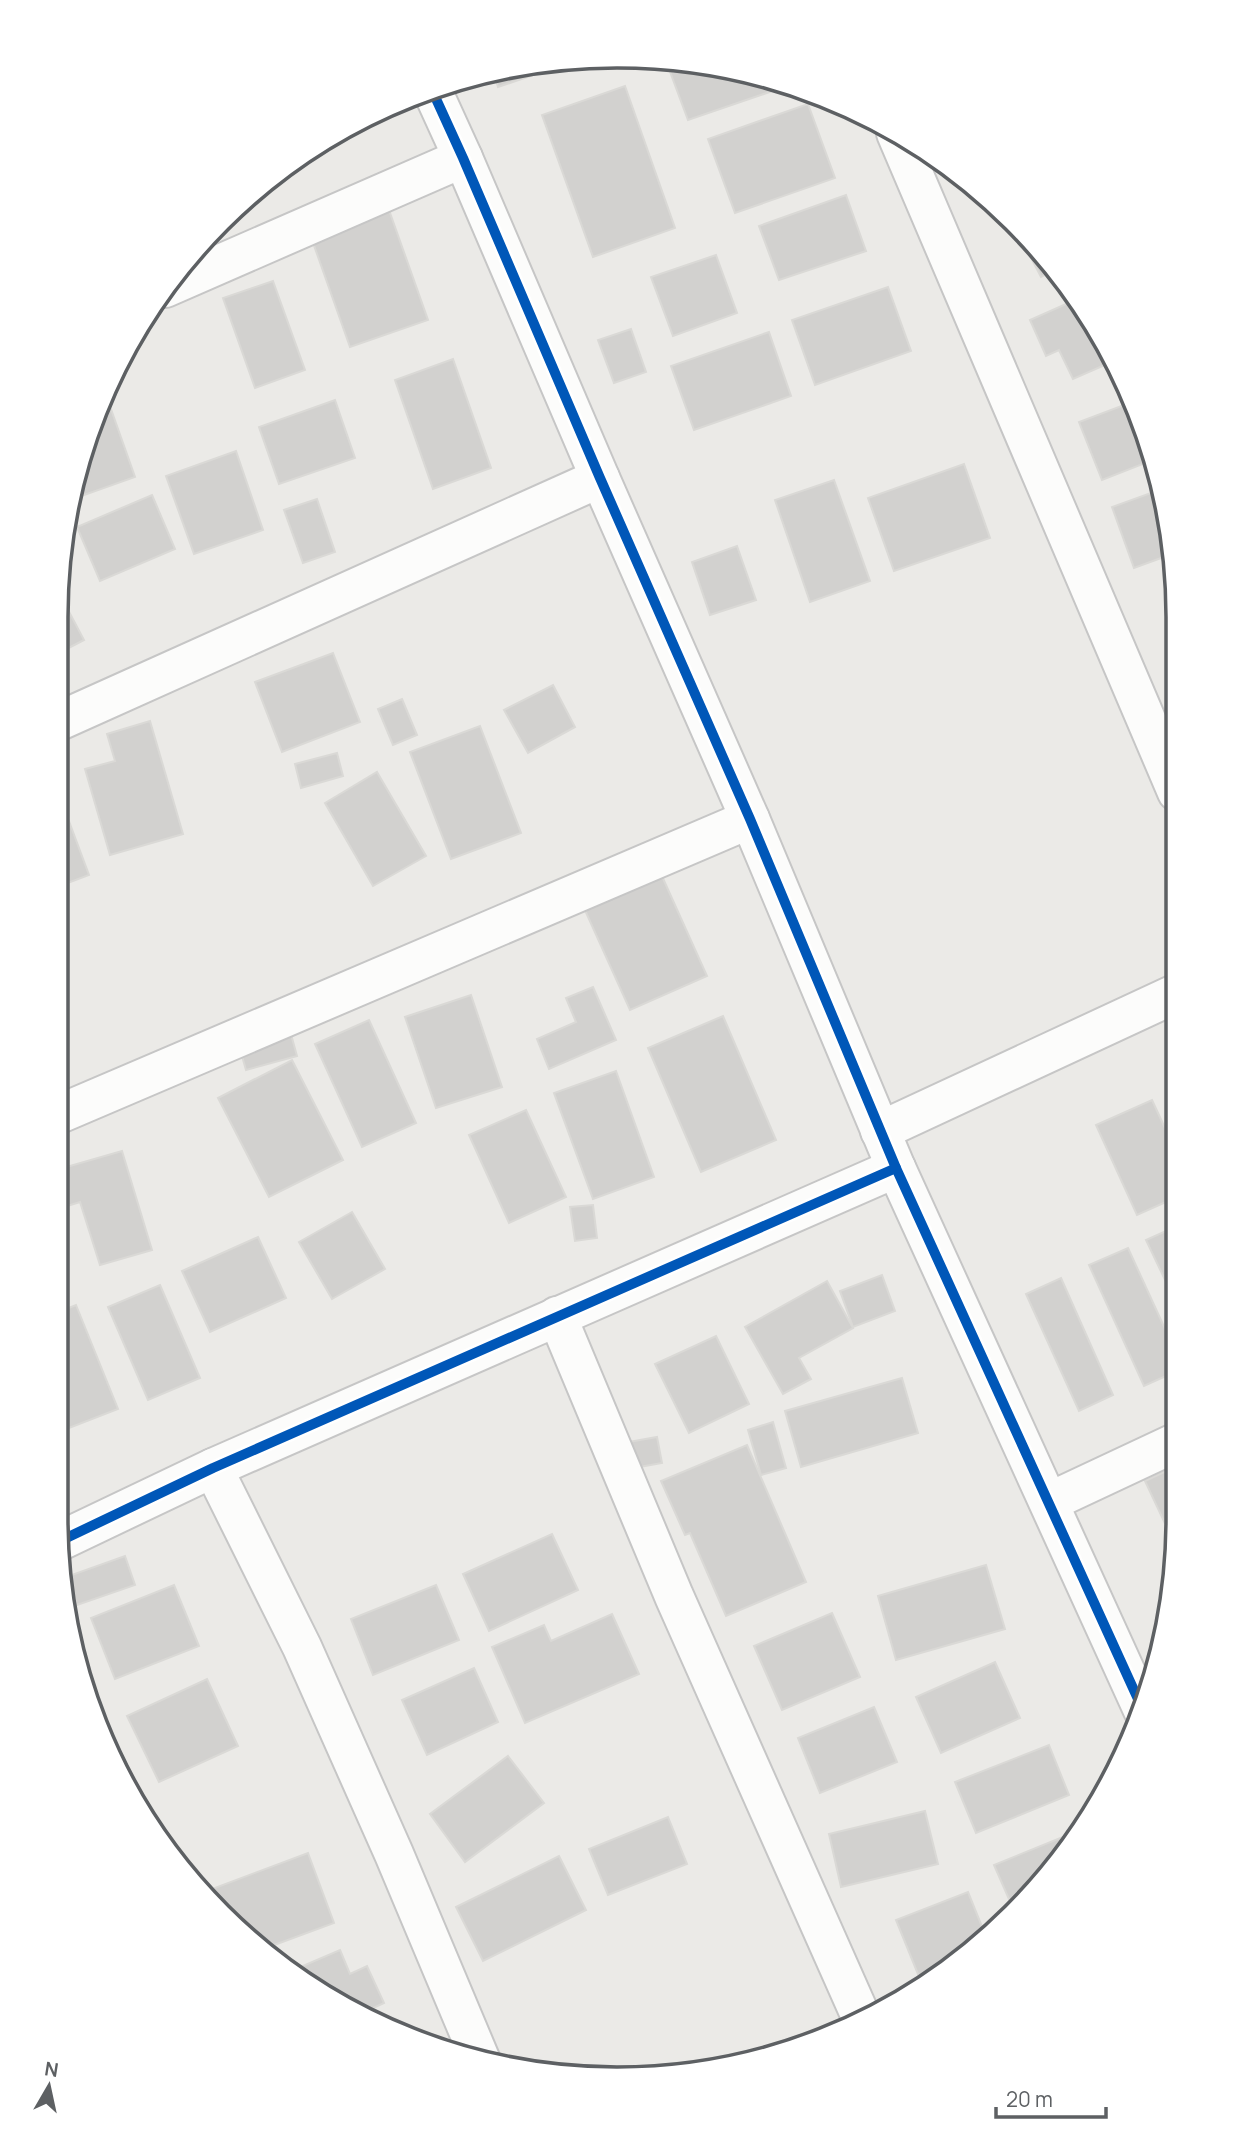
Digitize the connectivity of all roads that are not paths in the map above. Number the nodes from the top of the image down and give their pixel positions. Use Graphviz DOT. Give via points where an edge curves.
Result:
graph roads {
  1 [pos="436,99"];
  2 [pos="903,149"];
  3 [pos="463,158"];
  4 [pos="185,279"];
  5 [pos="600,478"];
  6 [pos="68,717"];
  7 [pos="1166,766"];
  8 [pos="750,819"];
  9 [pos="1166,998"];
  10 [pos="68,1110"];
  11 [pos="880,1131"];
  12 [pos="896,1168"];
  13 [pos="557,1316"];
  14 [pos="1166,1447"];
  15 [pos="213,1468"];
  16 [pos="1049,1502"];
  17 [pos="69,1537"];
  18 [pos="1136,1695"];
  19 [pos="858,2011"];
  20 [pos="476,2048"];
  1 -- 3 [label="street"];
  2 -- 7 [label="street"];
  3 -- 4 [label="street"];
  3 -- 5 [label="street"];
  5 -- 6 [label="street"];
  5 -- 8 [label="street"];
  8 -- 10 [label="street"];
  8 -- 11 [label="street"];
  9 -- 11 [label="street"];
  11 -- 12 [label="street"];
  12 -- 13 [label="street"];
  12 -- 16 [label="street"];
  13 -- 15 [label="street"];
  13 -- 19 [label="street" via="674,1596"];
  14 -- 16 [label="street"];
  15 -- 17 [label="street"];
  15 -- 20 [label="street" via="302,1647"];
  16 -- 18 [label="street"];
}
